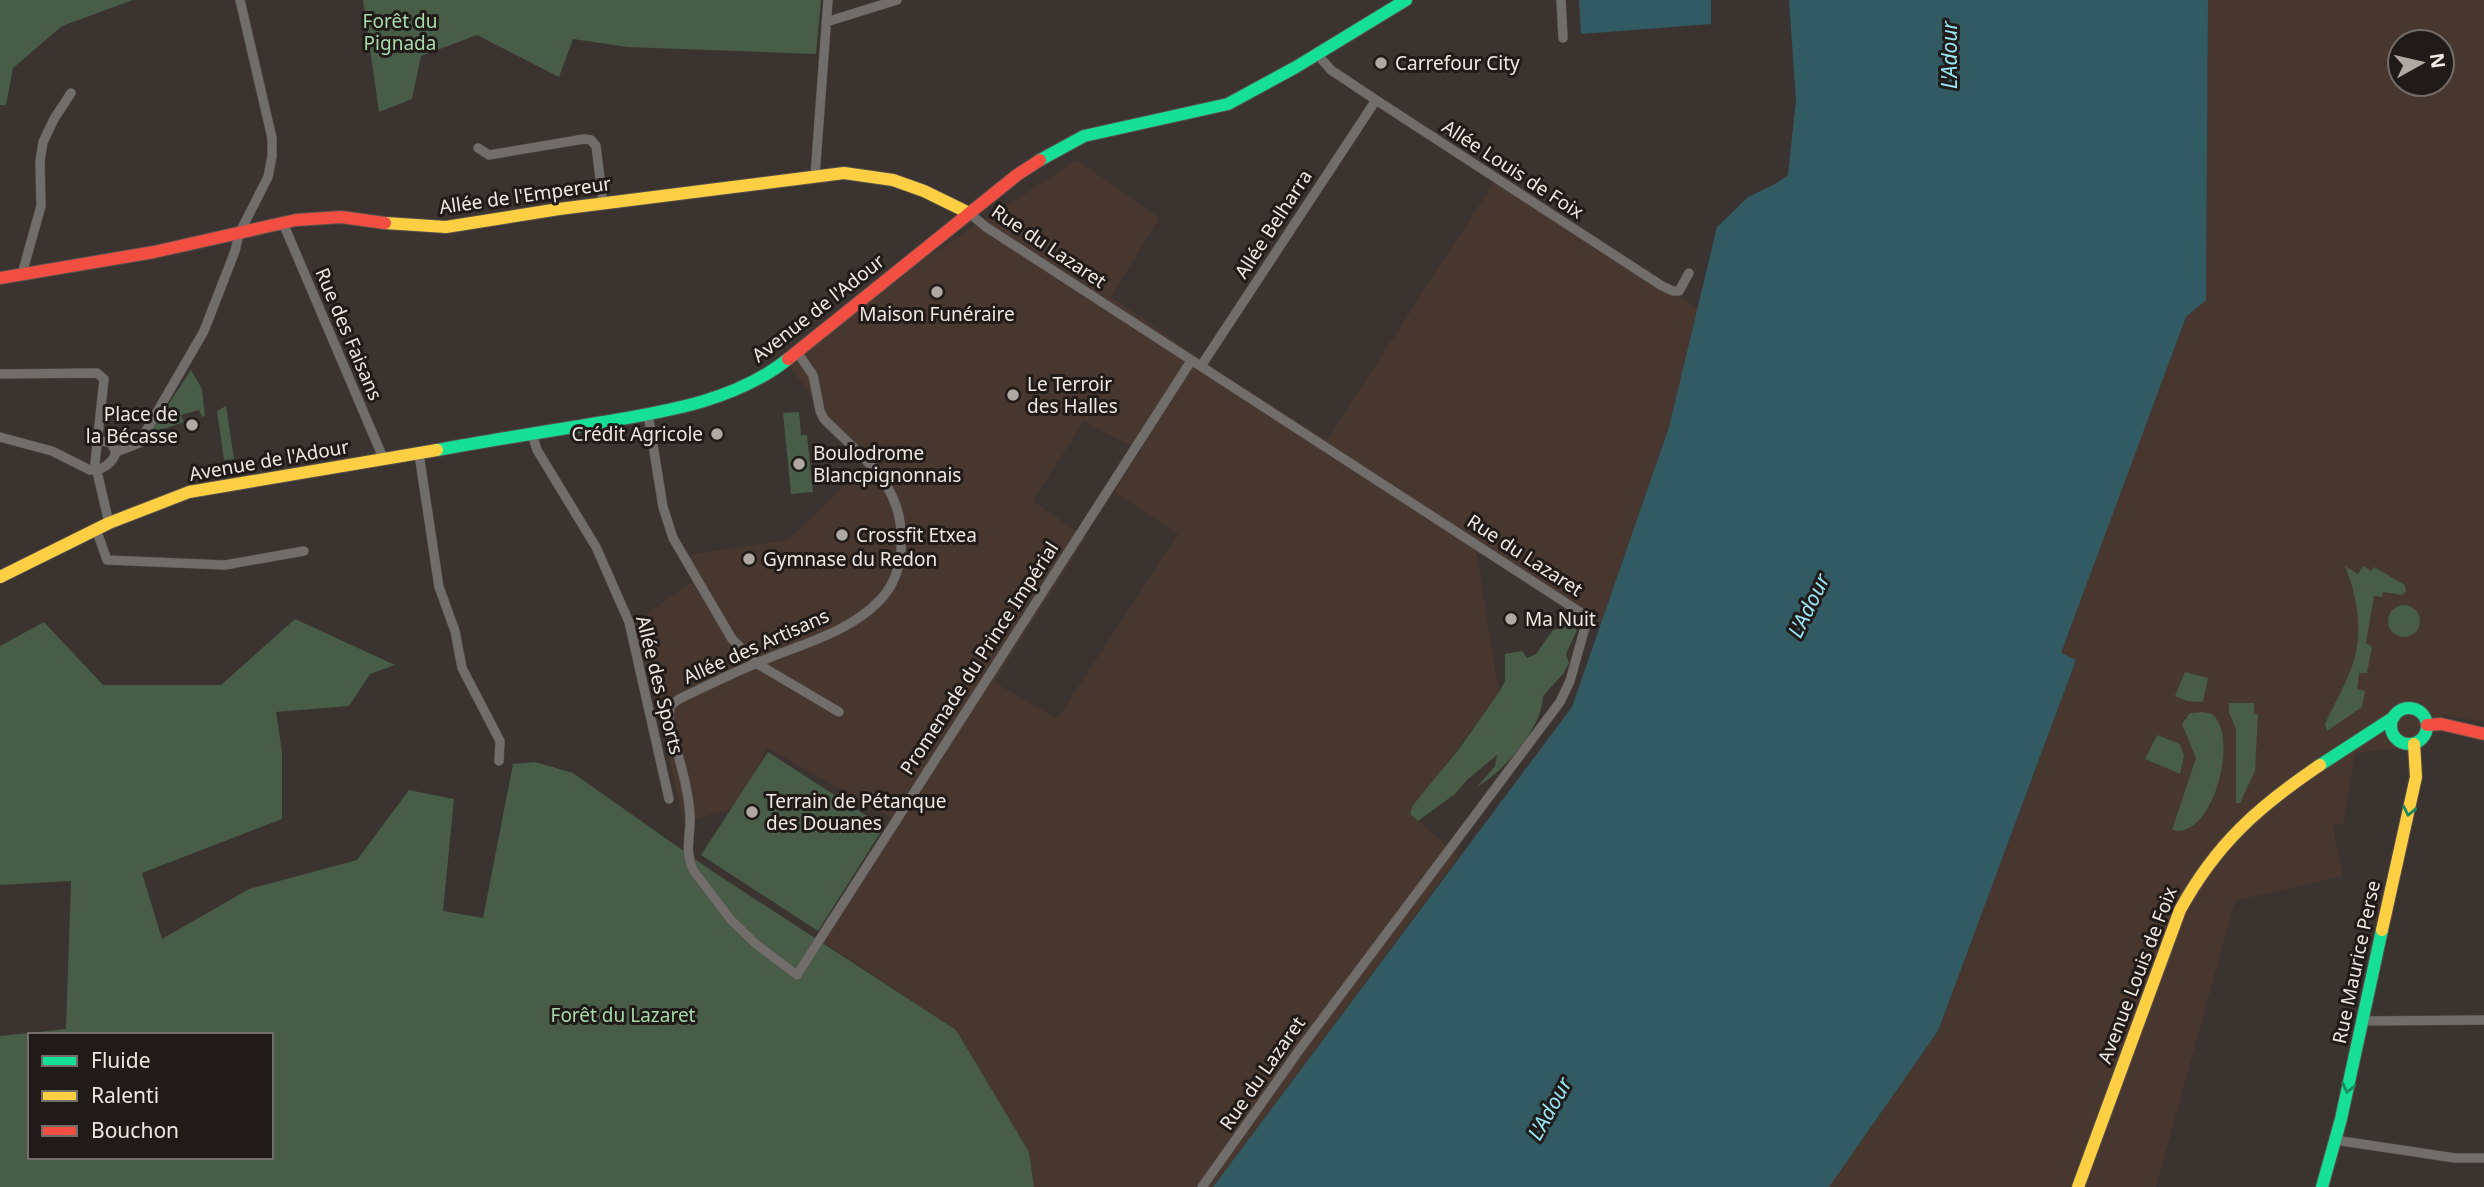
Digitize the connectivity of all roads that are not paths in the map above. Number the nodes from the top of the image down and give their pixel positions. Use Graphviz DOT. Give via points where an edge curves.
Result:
graph roads {
  1 [pos="240,0"];
  2 [pos="828,0"];
  3 [pos="897,0"];
  4 [pos="1406,0"];
  5 [pos="1561,0"];
  6 [pos="826,22"];
  7 [pos="1563,38"];
  8 [pos="1317,54"];
  9 [pos="71,93"];
  10 [pos="1376,100"];
  11 [pos="478,148"];
  12 [pos="815,176"];
  13 [pos="603,204"];
  14 [pos="969,213"];
  15 [pos="283,223"];
  16 [pos="239,234"];
  17 [pos="1689,273"];
  18 [pos="22,274"];
  19 [pos="0,278"];
  20 [pos="797,352"];
  21 [pos="1191,360"];
  22 [pos="1200,366"];
  23 [pos="0,374"];
  24 [pos="648,414"];
  25 [pos="532,434"];
  26 [pos="0,438"];
  27 [pos="98,440"];
  28 [pos="116,452"];
  29 [pos="419,454"];
  30 [pos="384,460"];
  31 [pos="96,471"];
  32 [pos="109,523"];
  33 [pos="96,529"];
  34 [pos="303,551"];
  35 [pos="0,577"];
  36 [pos="756,663"];
  37 [pos="839,712"];
  38 [pos="2394,717"];
  39 [pos="2427,725"];
  40 [pos="2374,730"];
  41 [pos="2392,731"];
  42 [pos="2484,734"];
  43 [pos="2414,744"];
  44 [pos="499,761"];
  45 [pos="669,799"];
  46 [pos="797,975"];
  47 [pos="2484,1020"];
  48 [pos="2362,1021"];
  49 [pos="2336,1140"];
  50 [pos="2484,1158"];
  51 [pos="1202,1187"];
  52 [pos="2078,1187"];
  53 [pos="2322,1187"];
  1 -- 16 [label="street" via="272,138 272,156 268,177"];
  2 -- 6 [label="street"];
  3 -- 6 [label="street"];
  4 -- 8 [label="main road, Avenue de l'Adour"];
  5 -- 7 [label="street"];
  6 -- 12 [label="street"];
  8 -- 10 [label="street, Allée Louis de Foix" via="1331,70"];
  8 -- 14 [label="main road, Avenue de l'Adour" via="1228,104 1072,141 1041,158"];
  9 -- 18 [label="street" via="43,142 41,206"];
  10 -- 17 [label="street, Allée Louis de Foix" via="1662,286 1679,291"];
  10 -- 22 [label="street, Allée Belharra"];
  11 -- 13 [label="street" via="489,155 591,140 596,146"];
  12 -- 13 [label="main road, Allée de l'Empereur"];
  12 -- 14 [label="main road, Allée de l'Empereur" via="863,173 883,177 928,192"];
  13 -- 15 [label="main road, Allée de l'Empereur" via="446,227 341,217"];
  14 -- 20 [label="main road, Avenue de l'Adour"];
  14 -- 21 [label="street, Rue du Lazaret"];
  15 -- 16 [label="main road, Allée de l'Empereur"];
  15 -- 30 [label="street, Rue des Faisans"];
  16 -- 18 [label="main road, Allée de l'Empereur"];
  16 -- 28 [label="street" via="204,331 139,443"];
  18 -- 19 [label="main road, Allée de l'Empereur"];
  20 -- 24 [label="main road, Avenue de l'Adour" via="736,391"];
  20 -- 36 [label="street, Allée des Artisans" via="813,374 824,419 875,472 893,499 901,549 894,578 881,599 861,615 839,629"];
  21 -- 22 [label="street, Rue du Lazaret"];
  21 -- 46 [label="street, Promenade du Prince Impérial"];
  22 -- 51 [label="street, Rue du Lazaret" via="1587,620 1560,702"];
  23 -- 27 [label="street" via="97,373 104,379"];
  24 -- 25 [label="main road, Avenue de l'Adour"];
  24 -- 36 [label="street" via="663,507 673,538 732,639"];
  25 -- 29 [label="main road, Avenue de l'Adour"];
  25 -- 45 [label="street, Allée des Sports" via="537,450 596,547 629,622"];
  26 -- 31 [label="street" via="52,451"];
  27 -- 28 [label="street" via="111,443"];
  27 -- 31 [label="street"];
  28 -- 31 [label="street" via="114,460"];
  29 -- 30 [label="main road, Avenue de l'Adour"];
  29 -- 44 [label="street" via="439,587 462,668 499,741"];
  30 -- 32 [label="main road, Avenue de l'Adour" via="189,492"];
  31 -- 32 [label="street"];
  32 -- 33 [label="main road, Avenue de l'Adour"];
  33 -- 34 [label="street" via="107,560 225,565"];
  33 -- 35 [label="main road, Avenue de l'Adour"];
  36 -- 37 [label="street"];
  36 -- 46 [label="street, Allée des Artisans" via="679,699 670,706 668,719 690,816 687,843 693,870 731,920"];
  38 -- 39 [label="main road" via="2413,709 2423,714"];
  38 -- 40 [label="main road, Avenue Louis de Foix"];
  38 -- 41 [label="main road"];
  39 -- 42 [label="main road"];
  39 -- 43 [label="main road" via="2424,737"];
  40 -- 41 [label="main road"];
  40 -- 52 [label="main road, Avenue Louis de Foix" via="2268,802 2218,848 2197,878 2180,910"];
  41 -- 43 [label="main road" via="2398,740"];
  43 -- 48 [label="main road, Rue Maurice Perse, one-way" via="2416,778"];
  47 -- 48 [label="street"];
  48 -- 49 [label="main road, Rue Maurice Perse, one-way"];
  49 -- 50 [label="street" via="2455,1158"];
  49 -- 53 [label="main road, Rue Maurice Perse"];
}
